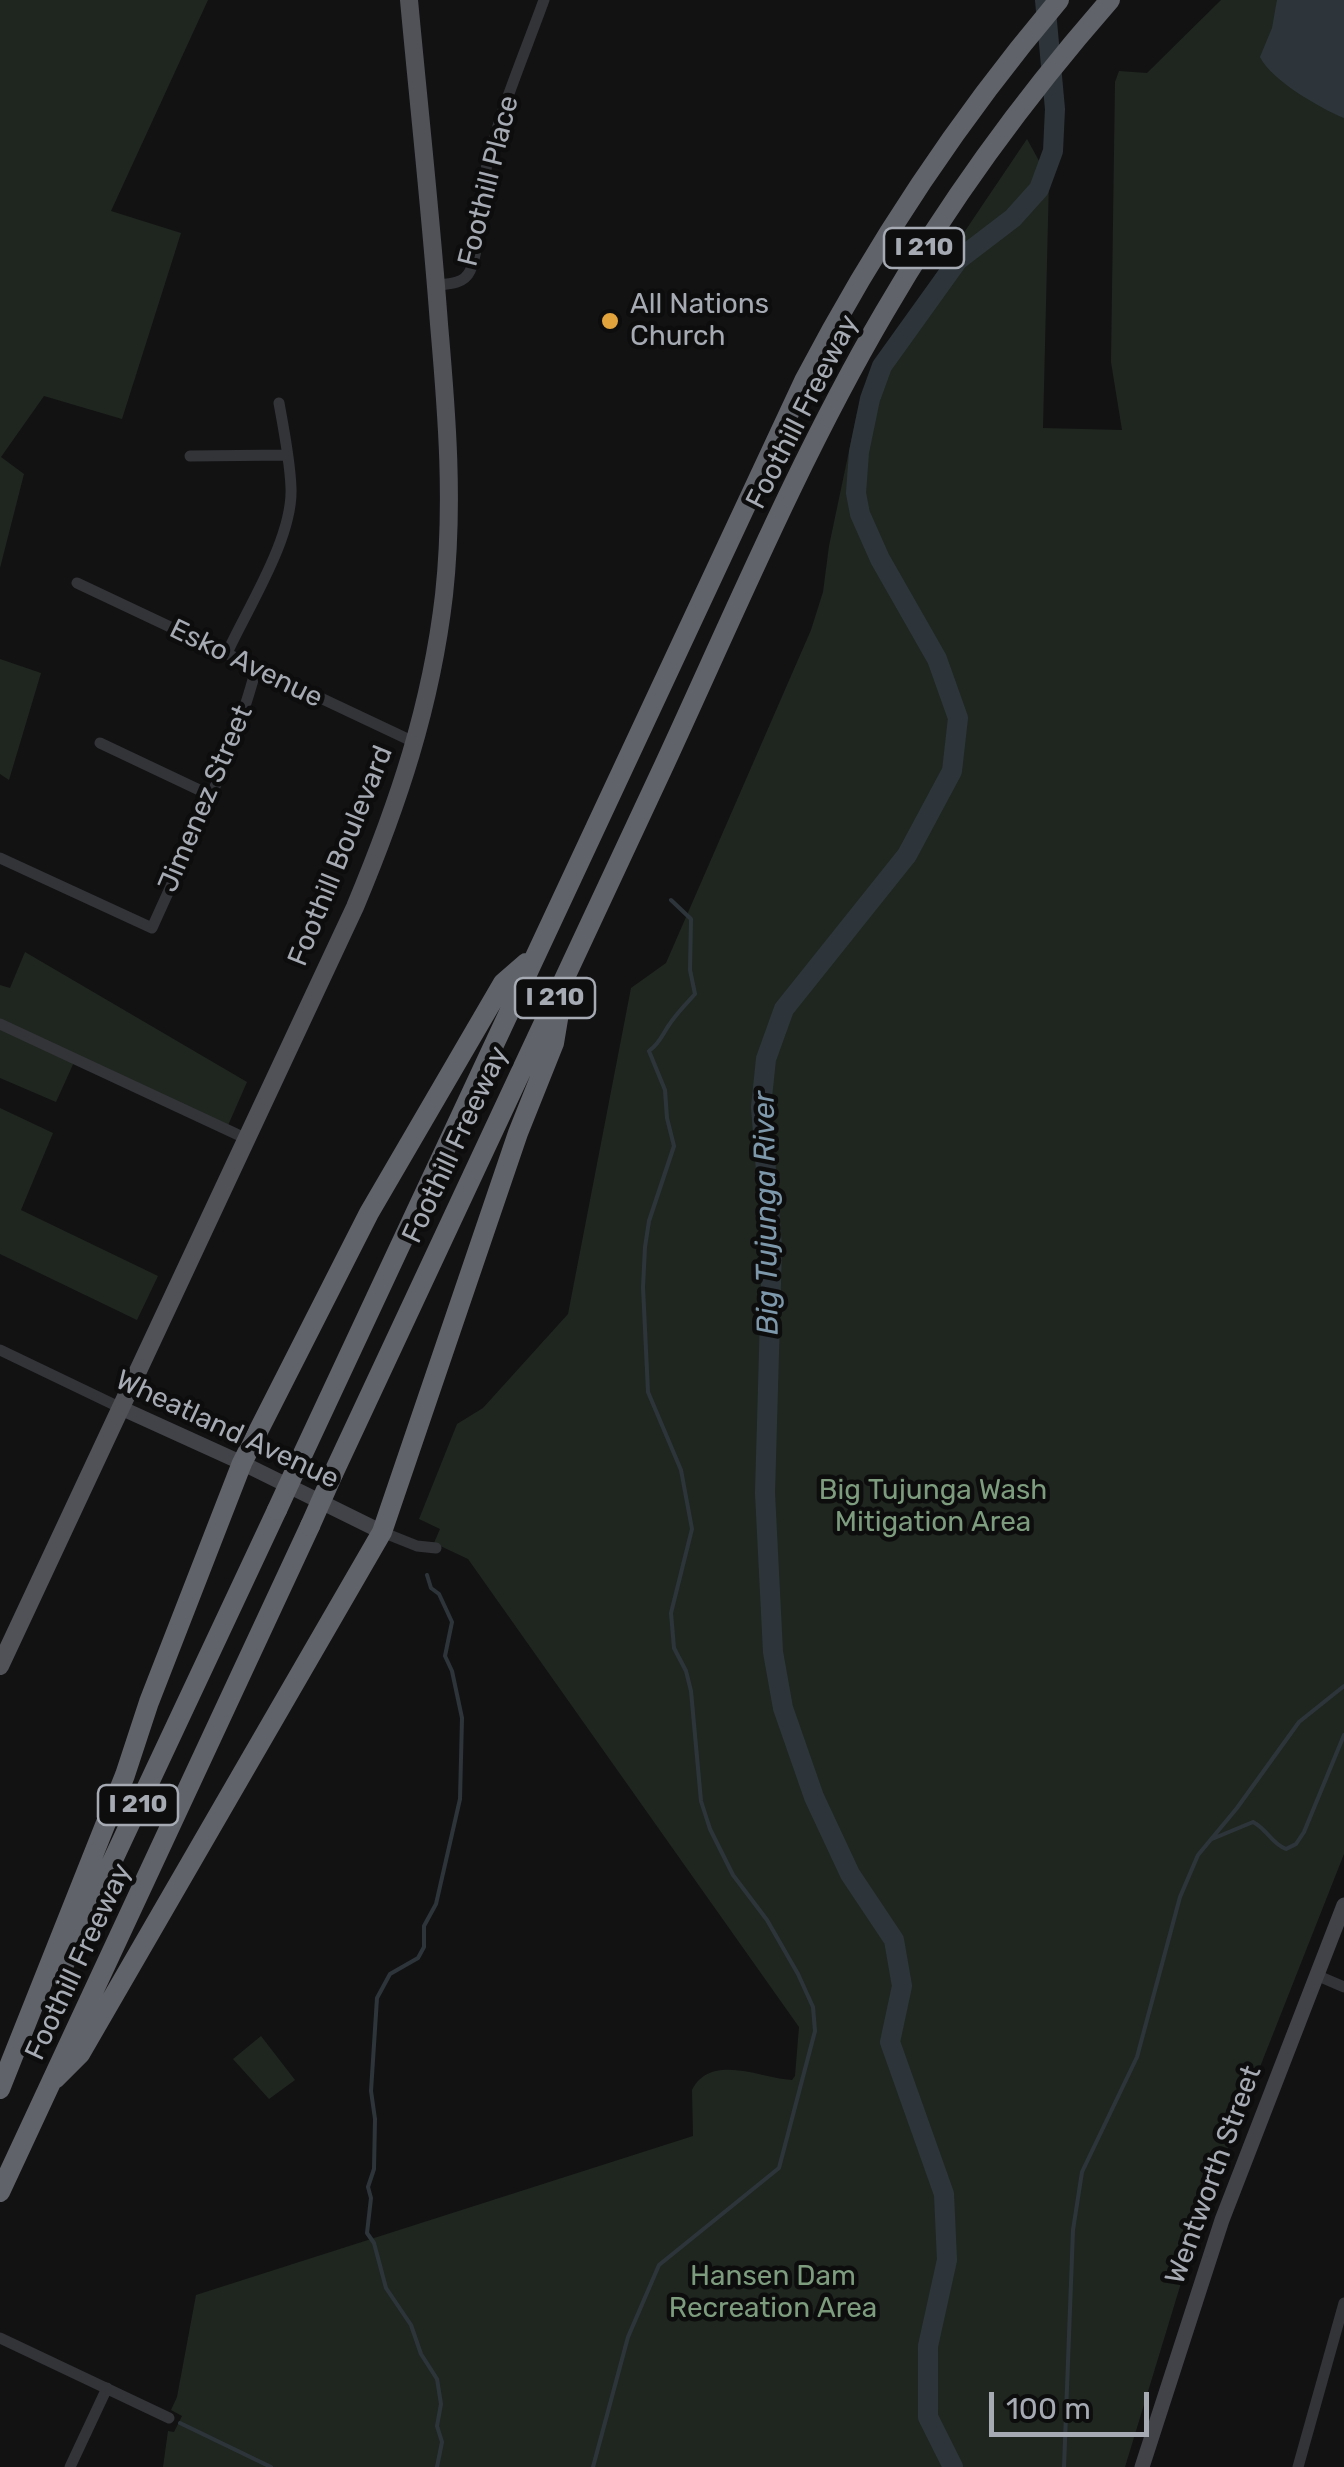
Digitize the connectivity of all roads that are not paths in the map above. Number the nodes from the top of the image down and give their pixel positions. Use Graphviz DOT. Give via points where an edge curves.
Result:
graph roads {
  1 [pos="409,0"];
  2 [pos="544,0"];
  3 [pos="1058,0"];
  4 [pos="1110,0"];
  5 [pos="436,285"];
  6 [pos="279,403"];
  7 [pos="287,455"];
  8 [pos="190,456"];
  9 [pos="76,583"];
  10 [pos="227,653"];
  11 [pos="256,669"];
  12 [pos="100,743"];
  13 [pos="416,744"];
  14 [pos="212,796"];
  15 [pos="0,858"];
  16 [pos="535,954"];
  17 [pos="564,979"];
  18 [pos="0,1024"];
  19 [pos="246,1139"];
  20 [pos="0,1350"];
  21 [pos="121,1408"];
  22 [pos="242,1463"];
  23 [pos="382,1532"];
  24 [pos="436,1548"];
  25 [pos="0,1666"];
  26 [pos="1344,1905"];
  27 [pos="1316,1975"];
  28 [pos="1344,1987"];
  29 [pos="55,2079"];
  30 [pos="0,2089"];
  31 [pos="0,2100"];
  32 [pos="0,2192"];
  33 [pos="1344,2303"];
  34 [pos="0,2338"];
  35 [pos="107,2388"];
  36 [pos="168,2418"];
  37 [pos="70,2467"];
  38 [pos="1142,2467"];
  39 [pos="1298,2467"];
  1 -- 5 [label="main road, Foothill Boulevard"];
  2 -- 5 [label="street, Foothill Place" via="491,150 472,267 458,283"];
  3 -- 16 [label="highway, Foothill Freeway / I 210" via="918,186 827,336"];
  4 -- 17 [label="highway, Foothill Freeway / I 210" via="1020,109 933,233 861,353"];
  5 -- 13 [label="main road, Foothill Boulevard" via="451,461 449,538"];
  6 -- 7 [label="street"];
  7 -- 8 [label="street"];
  7 -- 10 [label="street" via="291,488 284,530"];
  9 -- 10 [label="street, Esko Avenue"];
  10 -- 11 [label="street, Esko Avenue"];
  11 -- 13 [label="street, Esko Avenue"];
  11 -- 14 [label="street, Jimenez Street"];
  12 -- 14 [label="street"];
  13 -- 19 [label="main road, Foothill Boulevard" via="355,907"];
  14 -- 15 [label="street, Jimenez Street" via="152,928"];
  16 -- 22 [label="highway" via="503,983 369,1213"];
  16 -- 31 [label="highway, Foothill Freeway / I 210, bridge"];
  17 -- 23 [label="highway" via="554,1043"];
  17 -- 29 [label="highway, Foothill Freeway / I 210, bridge"];
  18 -- 19 [label="street"];
  19 -- 21 [label="main road, Foothill Boulevard"];
  20 -- 21 [label="street, Wheatland Avenue"];
  21 -- 22 [label="main road, Wheatland Avenue"];
  21 -- 25 [label="main road, Foothill Boulevard"];
  22 -- 23 [label="main road, Wheatland Avenue"];
  22 -- 30 [label="highway"];
  23 -- 24 [label="street, Wheatland Avenue"];
  23 -- 29 [label="highway" via="80,2054"];
  26 -- 27 [label="main road, Wentworth Street"];
  27 -- 28 [label="street"];
  27 -- 38 [label="main road, Wentworth Street" via="1222,2220"];
  29 -- 32 [label="highway, Foothill Freeway / I 210"];
  33 -- 39 [label="street"];
  34 -- 35 [label="street"];
  35 -- 36 [label="street"];
  35 -- 37 [label="street"];
}
